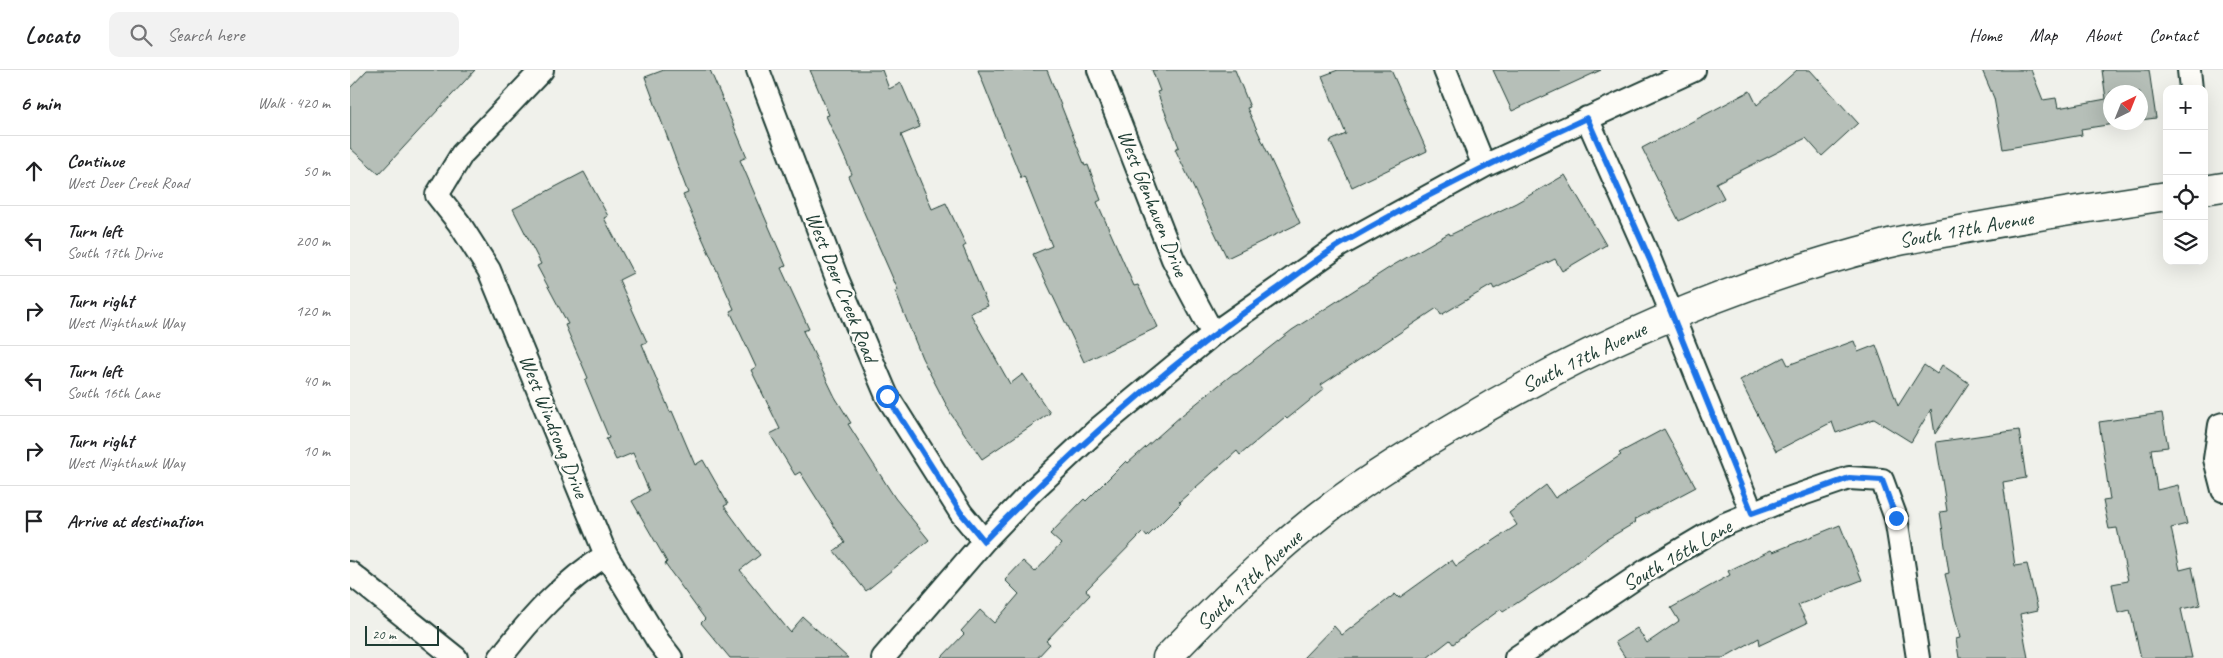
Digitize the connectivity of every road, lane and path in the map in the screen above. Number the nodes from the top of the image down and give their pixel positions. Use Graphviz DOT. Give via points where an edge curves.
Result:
graph roads {
  1 [pos="542,70"];
  2 [pos="758,70"];
  3 [pos="1099,70"];
  4 [pos="1445,70"];
  5 [pos="1694,70"];
  6 [pos="2189,70"];
  7 [pos="2191,85"];
  8 [pos="1587,118"];
  9 [pos="1484,166"];
  10 [pos="2223,187"];
  11 [pos="2208,189"];
  12 [pos="2163,197"];
  13 [pos="1672,315"];
  14 [pos="1213,334"];
  15 [pos="2222,424"];
  16 [pos="2223,490"];
  17 [pos="1752,513"];
  18 [pos="984,541"];
  19 [pos="606,555"];
  20 [pos="350,573"];
  21 [pos="456,658"];
  22 [pos="500,658"];
  23 [pos="671,658"];
  24 [pos="882,658"];
  25 [pos="1167,658"];
  26 [pos="1516,658"];
  27 [pos="1918,658"];
  1 -- 19 [label="street, West Windsong Drive" via="462,154 436,195 459,223 489,270"];
  2 -- 18 [label="street, West Deer Creek Road" via="836,276 887,396 961,513"];
  3 -- 14 [label="street, West Glenhaven Drive" via="1173,259"];
  4 -- 9 [label="street"];
  5 -- 8 [label="street"];
  6 -- 7 [label="street"];
  8 -- 9 [label="street"];
  8 -- 13 [label="street"];
  9 -- 14 [label="street" via="1340,245"];
  10 -- 11 [label="main road"];
  12 -- 13 [label="main road, South 17th Avenue" via="1885,244 1788,272"];
  13 -- 17 [label="street"];
  13 -- 25 [label="main road, South 17th Avenue" via="1504,396 1386,467 1283,547"];
  14 -- 18 [label="street" via="1098,429"];
  15 -- 16 [label="street" via="2215,459"];
  17 -- 26 [label="street, South 16th Lane" via="1679,550"];
  17 -- 27 [label="street, South 16th Lane" via="1849,478 1882,480 1896,518"];
  18 -- 24 [label="street"];
  19 -- 22 [label="street" via="580,571 542,608"];
  19 -- 23 [label="street, West Windsong Drive"];
  20 -- 21 [label="street"];
}
